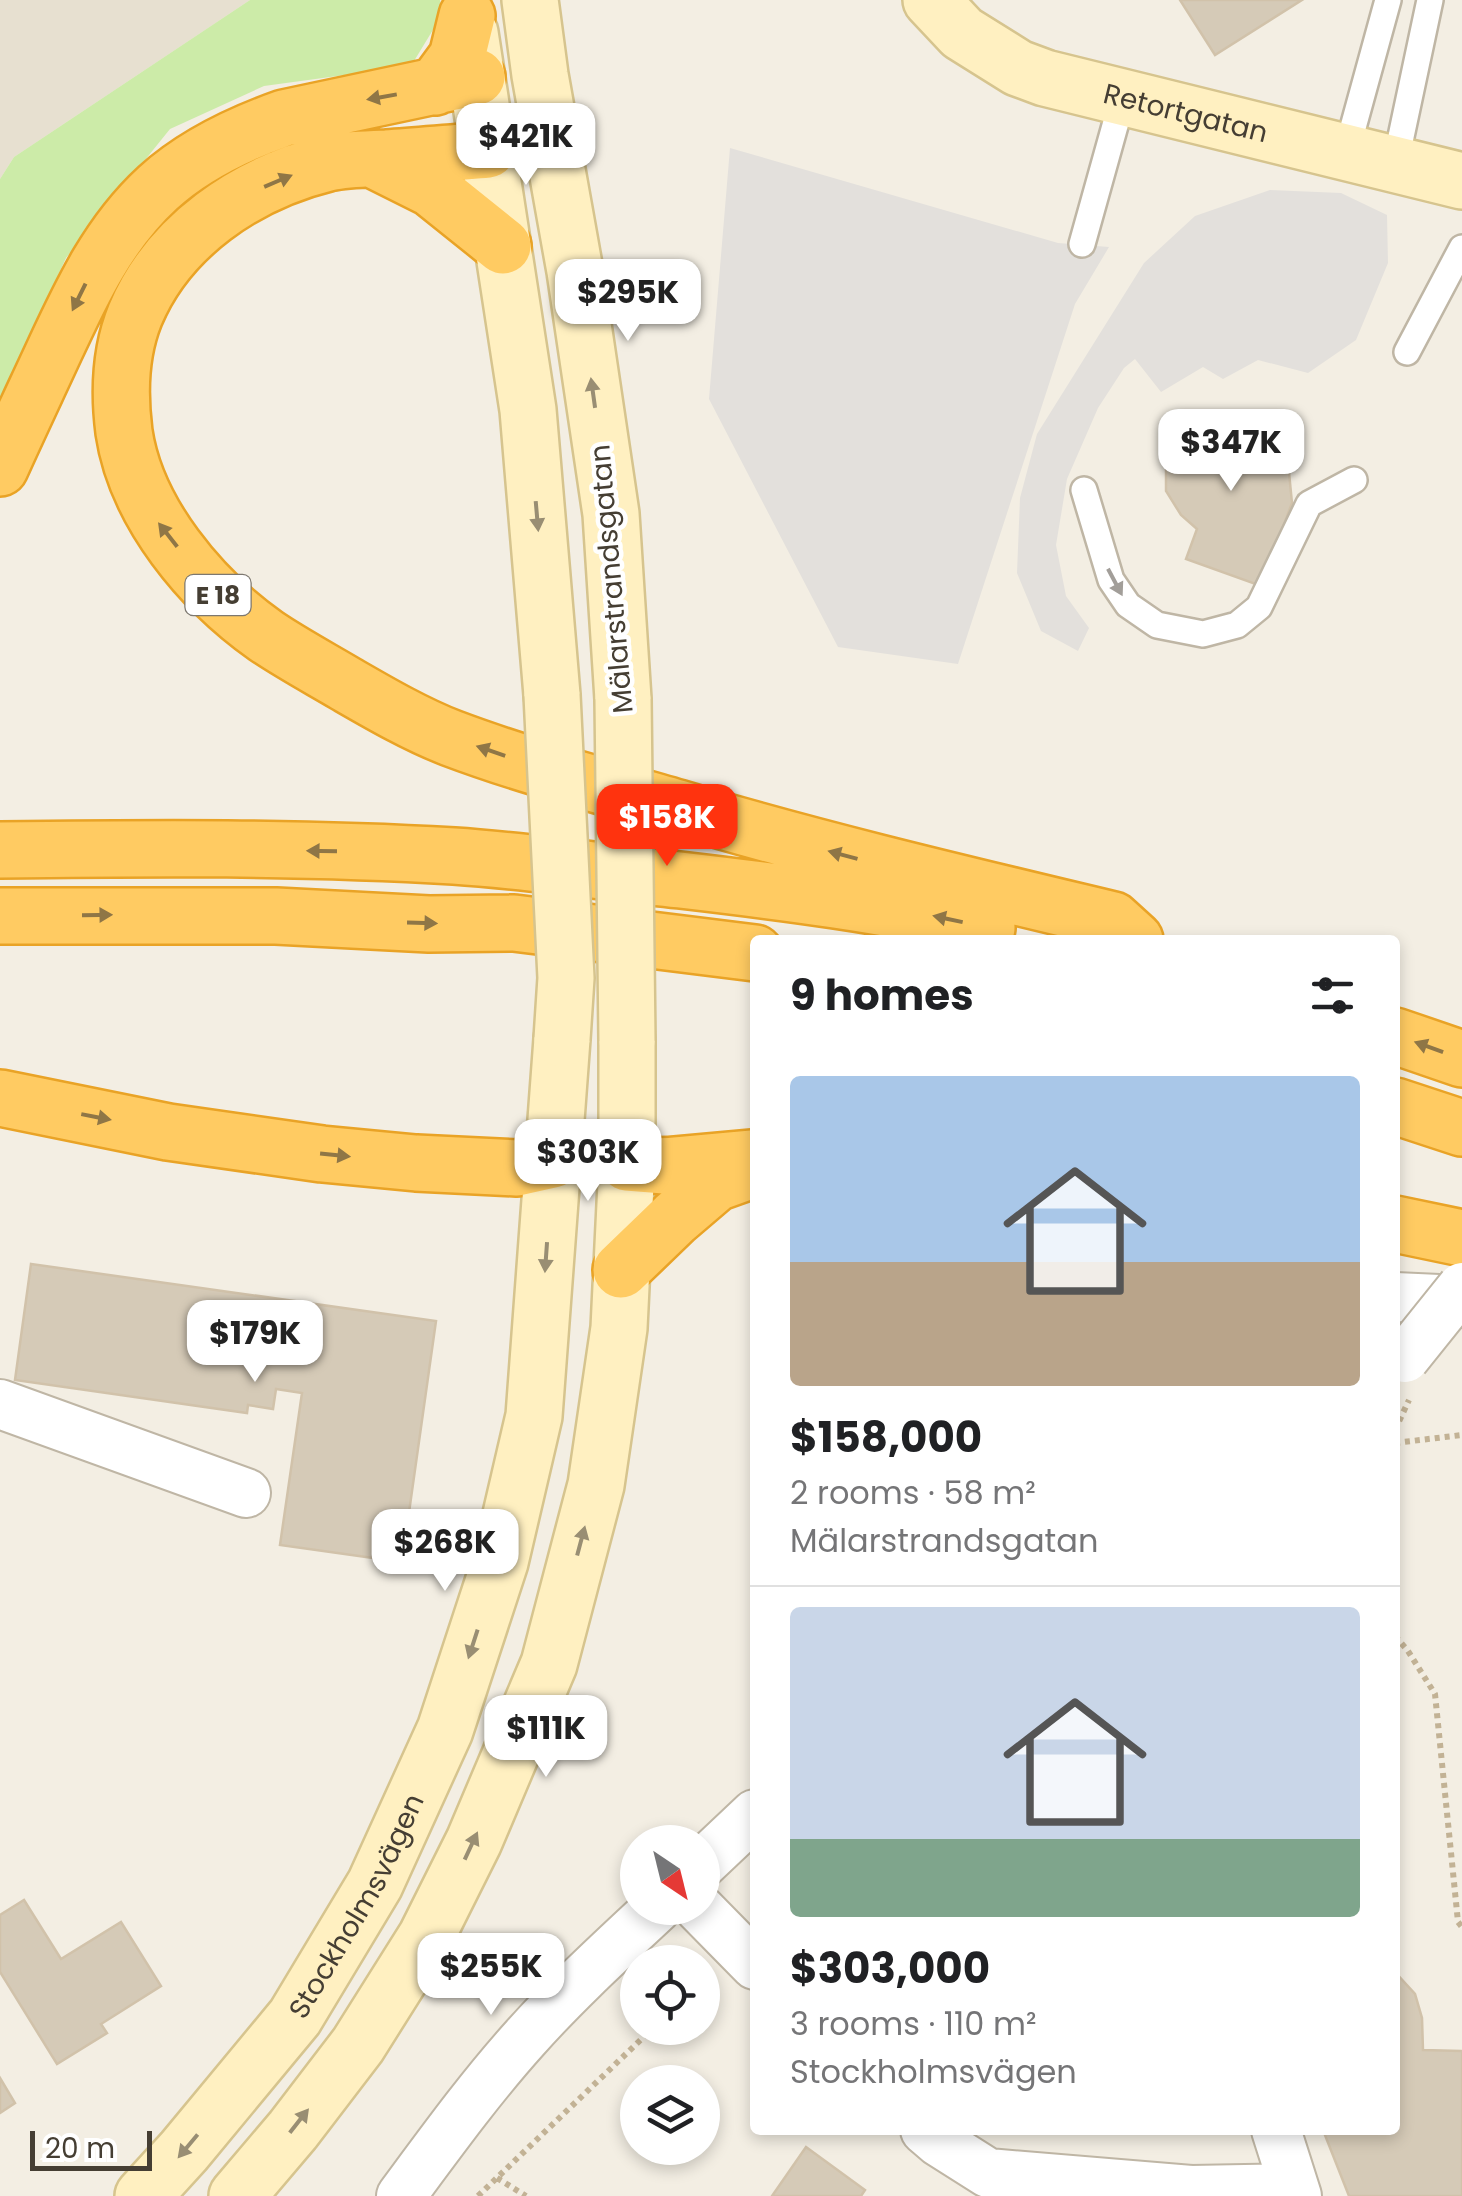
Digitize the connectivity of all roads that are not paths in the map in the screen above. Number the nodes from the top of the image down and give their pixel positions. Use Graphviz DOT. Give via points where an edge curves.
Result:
graph roads {
  1 [pos="530,0"];
  2 [pos="931,0"];
  3 [pos="1388,0"];
  4 [pos="1430,0"];
  5 [pos="466,8"];
  6 [pos="540,74"];
  7 [pos="456,82"];
  8 [pos="1122,97"];
  9 [pos="554,142"];
  10 [pos="488,150"];
  11 [pos="372,159"];
  12 [pos="1370,159"];
  13 [pos="1462,180"];
  14 [pos="1082,244"];
  15 [pos="503,246"];
  16 [pos="1462,248"];
  17 [pos="1407,352"];
  18 [pos="0,468"];
  19 [pos="1354,480"];
  20 [pos="1084,490"];
  21 [pos="0,850"];
  22 [pos="0,916"];
  23 [pos="1020,935"];
  24 [pos="1130,935"];
  25 [pos="750,953"];
  26 [pos="1400,1038"];
  27 [pos="1462,1059"];
  28 [pos="0,1098"];
  29 [pos="1400,1108"];
  30 [pos="1462,1128"];
  31 [pos="750,1158"];
  32 [pos="553,1160"];
  33 [pos="627,1164"];
  34 [pos="750,1171"];
  35 [pos="1400,1225"];
  36 [pos="1462,1238"];
  37 [pos="622,1270"];
  38 [pos="1462,1286"];
  39 [pos="1400,1297"];
  40 [pos="1462,1300"];
  41 [pos="1400,1363"];
  42 [pos="0,1404"];
  43 [pos="246,1493"];
  44 [pos="750,1819"];
  45 [pos="720,1847"];
  46 [pos="638,1925"];
  47 [pos="716,1925"];
  48 [pos="750,1960"];
  49 [pos="931,2135"];
  50 [pos="1278,2135"];
  51 [pos="979,2184"];
  52 [pos="1295,2192"];
  53 [pos="144,2196"];
  54 [pos="237,2196"];
  55 [pos="400,2196"];
  1 -- 6 [label="main road, Mälarstrandsgatan"];
  2 -- 8 [label="main road, Retortgatan" via="962,33 1018,68"];
  3 -- 12 [label="lane"];
  4 -- 12 [label="lane"];
  5 -- 7 [label="highway"];
  6 -- 7 [label="main road"];
  6 -- 9 [label="main road, Mälarstrandsgatan"];
  7 -- 10 [label="main road"];
  7 -- 18 [label="highway, one-way" via="284,118 201,155 158,188 92,271"];
  8 -- 12 [label="main road, Retortgatan"];
  8 -- 14 [label="lane"];
  9 -- 10 [label="main road"];
  33 -- 9 [label="main road, Mälarstrandsgatan, one-way, bridge" via="623,699 611,514"];
  10 -- 11 [label="highway, E 18"];
  10 -- 15 [label="main road"];
  11 -- 15 [label="highway" via="432,188"];
  24 -- 11 [label="highway, E 18, one-way" via="1113,920 786,840 448,736 302,658 210,588 157,522 126,447 120,402 134,320 158,275 214,215 281,179 330,163"];
  12 -- 13 [label="main road, Retortgatan"];
  15 -- 32 [label="main road, one-way, bridge" via="528,410 552,695 566,978"];
  16 -- 17 [label="lane"];
  20 -- 19 [label="lane, one-way" via="1111,580 1128,605 1156,625 1203,634 1238,625 1259,607 1308,504"];
  23 -- 21 [label="highway, one-way" via="814,896 494,860 357,852"];
  22 -- 25 [label="highway, one-way" via="514,923"];
  27 -- 26 [label="highway, one-way"];
  28 -- 32 [label="highway, one-way" via="322,1154 517,1168"];
  29 -- 30 [label="highway"];
  31 -- 33 [label="highway"];
  32 -- 33 [label="main road"];
  32 -- 53 [label="main road, Stockholmsvägen, one-way" via="534,1416 500,1562 444,1730 374,1884 295,2017"];
  33 -- 37 [label="main road"];
  34 -- 37 [label="highway" via="716,1183"];
  35 -- 36 [label="highway"];
  54 -- 37 [label="main road, one-way" via="358,2045 426,1938 549,1664 596,1485"];
  38 -- 41 [label="street, bridge"];
  39 -- 40 [label="street"];
  42 -- 43 [label="street"];
  44 -- 45 [label="street"];
  46 -- 55 [label="street" via="527,2036"];
  47 -- 48 [label="street"];
  49 -- 51 [label="street"];
  50 -- 52 [label="street"];
  51 -- 52 [label="street"];
}
